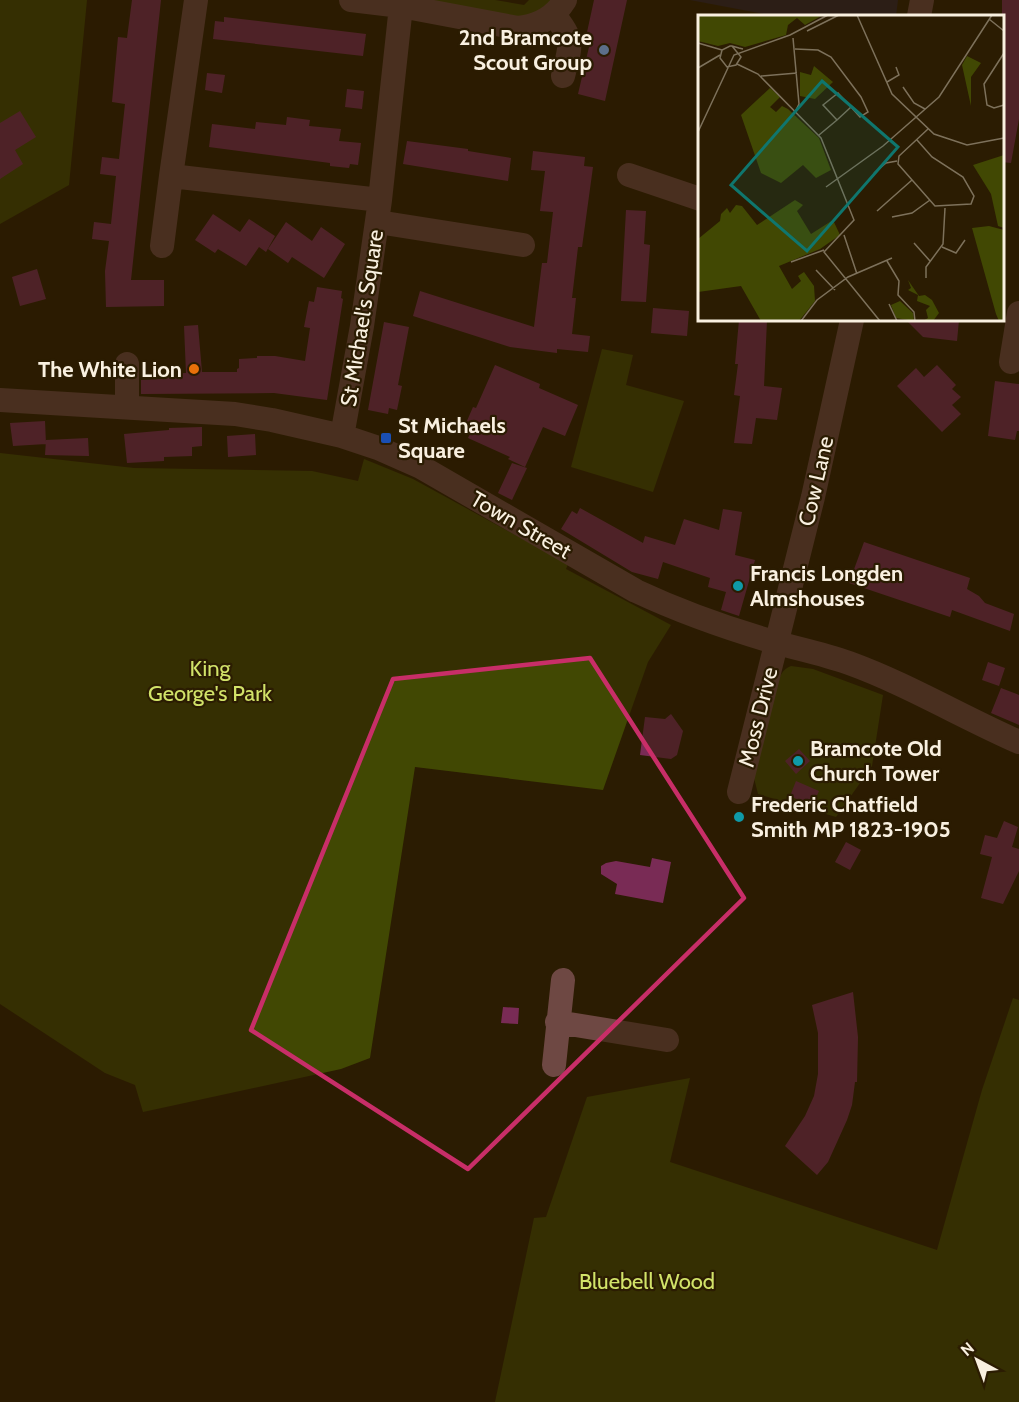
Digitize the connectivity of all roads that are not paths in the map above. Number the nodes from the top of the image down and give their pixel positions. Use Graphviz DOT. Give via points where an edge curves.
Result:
graph roads {
  1 [pos="196,0"];
  2 [pos="351,0"];
  3 [pos="922,0"];
  4 [pos="401,6"];
  5 [pos="559,7"];
  6 [pos="919,15"];
  7 [pos="563,76"];
  8 [pos="629,175"];
  9 [pos="171,176"];
  10 [pos="698,199"];
  11 [pos="379,211"];
  12 [pos="523,245"];
  13 [pos="162,246"];
  14 [pos="1019,313"];
  15 [pos="852,321"];
  16 [pos="1011,362"];
  17 [pos="127,364"];
  18 [pos="0,400"];
  19 [pos="127,406"];
  20 [pos="342,436"];
  21 [pos="777,643"];
  22 [pos="1019,742"];
  23 [pos="739,792"];
  24 [pos="563,980"];
  25 [pos="557,1022"];
  26 [pos="667,1040"];
  27 [pos="554,1065"];
  1 -- 9 [label="street"];
  2 -- 4 [label="street"];
  3 -- 6 [label="street"];
  4 -- 5 [label="street" via="506,27 532,27"];
  4 -- 11 [label="street, St Michael's Square"];
  5 -- 7 [label="street" via="571,45"];
  8 -- 10 [label="street"];
  9 -- 11 [label="street, St Michael's Square"];
  9 -- 13 [label="street"];
  11 -- 12 [label="street"];
  11 -- 20 [label="street, St Michael's Square"];
  14 -- 16 [label="street"];
  15 -- 21 [label="street, Cow Lane"];
  17 -- 19 [label="street"];
  18 -- 19 [label="street, Town Street"];
  19 -- 20 [label="street, Town Street" via="235,414"];
  20 -- 21 [label="street, Town Street" via="421,468 657,601"];
  21 -- 22 [label="street, Town Street" via="866,670"];
  21 -- 23 [label="street, Moss Drive"];
  24 -- 25 [label="street"];
  25 -- 26 [label="street"];
  25 -- 27 [label="street"];
}
